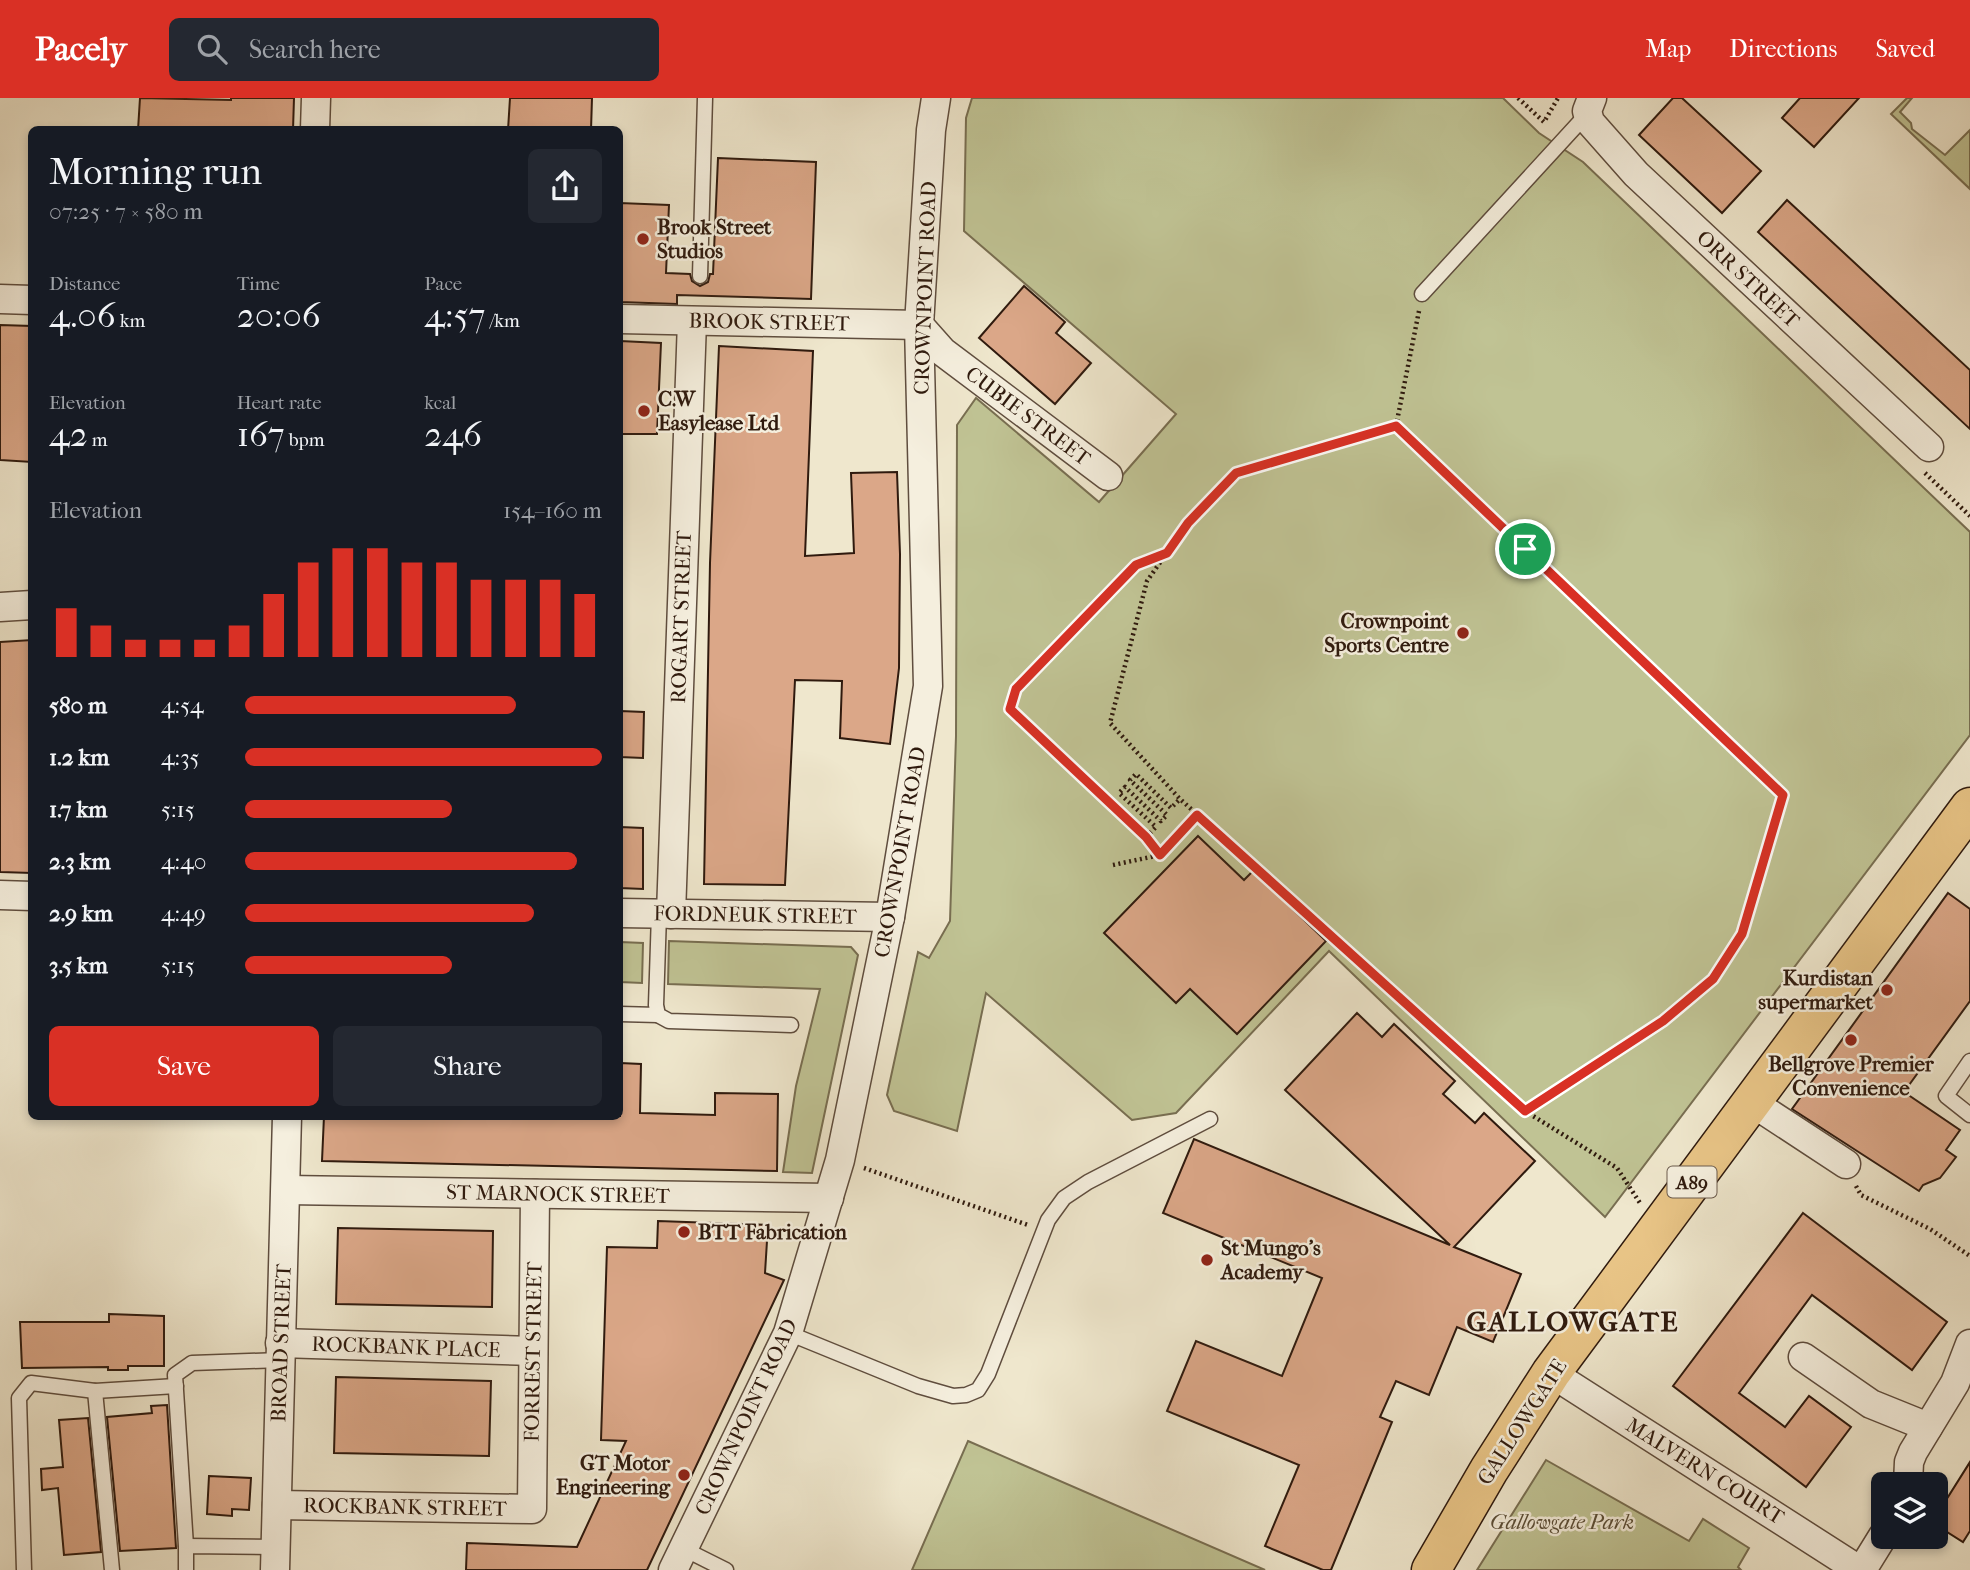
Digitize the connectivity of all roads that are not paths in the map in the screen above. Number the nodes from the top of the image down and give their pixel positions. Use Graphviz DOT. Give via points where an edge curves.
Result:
graph roads {
  1 [pos="316,98"];
  2 [pos="705,98"];
  3 [pos="936,98"];
  4 [pos="1590,104"];
  5 [pos="315,126"];
  6 [pos="700,276"];
  7 [pos="1422,294"];
  8 [pos="0,299"];
  9 [pos="28,300"];
  10 [pos="623,319"];
  11 [pos="692,321"];
  12 [pos="919,325"];
  13 [pos="1929,447"];
  14 [pos="1108,476"];
  15 [pos="28,605"];
  16 [pos="0,607"];
  17 [pos="1970,807"];
  18 [pos="0,895"];
  19 [pos="28,896"];
  20 [pos="623,913"];
  21 [pos="665,914"];
  22 [pos="890,917"];
  23 [pos="623,1014"];
  24 [pos="658,1015"];
  25 [pos="790,1025"];
  26 [pos="1970,1061"];
  27 [pos="1750,1101"];
  28 [pos="1970,1115"];
  29 [pos="1210,1119"];
  30 [pos="287,1120"];
  31 [pos="1846,1164"];
  32 [pos="286,1190"];
  33 [pos="535,1195"];
  34 [pos="829,1198"];
  35 [pos="788,1333"];
  36 [pos="1970,1344"];
  37 [pos="280,1351"];
  38 [pos="533,1351"];
  39 [pos="1803,1357"];
  40 [pos="1551,1373"];
  41 [pos="176,1386"];
  42 [pos="95,1391"];
  43 [pos="1928,1427"];
  44 [pos="1909,1472"];
  45 [pos="277,1505"];
  46 [pos="532,1509"];
  47 [pos="186,1546"];
  48 [pos="1875,1549"];
  49 [pos="276,1558"];
  50 [pos="678,1560"];
  51 [pos="24,1570"];
  52 [pos="112,1570"];
  53 [pos="186,1570"];
  54 [pos="726,1570"];
  55 [pos="1431,1570"];
  56 [pos="1861,1570"];
  1 -- 5 [label="street"];
  2 -- 6 [label="lane"];
  3 -- 12 [label="street, CROWNPOINT ROAD"];
  4 -- 7 [label="lane"];
  4 -- 13 [label="street, ORR STREET" via="1594,127 1636,174"];
  8 -- 9 [label="street"];
  10 -- 11 [label="street, BROOK STREET"];
  11 -- 12 [label="street, BROOK STREET"];
  11 -- 21 [label="street, ROGART STREET"];
  12 -- 14 [label="street, CUBIE STREET" via="943,352"];
  12 -- 22 [label="street, CROWNPOINT ROAD" via="928,685"];
  15 -- 16 [label="street"];
  17 -- 27 [label="main road, GALLOWGATE / A89"];
  18 -- 19 [label="street"];
  20 -- 21 [label="street, FORDNEUK STREET"];
  21 -- 22 [label="street, FORDNEUK STREET"];
  21 -- 24 [label="lane"];
  22 -- 34 [label="street, CROWNPOINT ROAD"];
  23 -- 24 [label="lane"];
  24 -- 25 [label="lane" via="670,1021"];
  26 -- 28 [label="lane" via="1946,1096"];
  27 -- 31 [label="street"];
  27 -- 40 [label="main road, GALLOWGATE / A89"];
  29 -- 35 [label="lane" via="1087,1182 1056,1209 978,1390 953,1396 918,1386"];
  30 -- 32 [label="street, BROAD STREET"];
  32 -- 33 [label="street, ST MARNOCK STREET"];
  32 -- 37 [label="street, BROAD STREET"];
  33 -- 34 [label="street, ST MARNOCK STREET"];
  33 -- 38 [label="street, FORREST STREET"];
  34 -- 35 [label="street, CROWNPOINT ROAD"];
  35 -- 50 [label="street, CROWNPOINT ROAD"];
  36 -- 43 [label="street" via="1955,1383"];
  37 -- 38 [label="street, ROCKBANK PLACE"];
  37 -- 41 [label="lane" via="192,1363 175,1375"];
  37 -- 45 [label="street, BROAD STREET"];
  38 -- 46 [label="street, FORREST STREET"];
  39 -- 43 [label="street" via="1871,1404"];
  40 -- 55 [label="main road, GALLOWGATE / A89"];
  40 -- 56 [label="street, MALVERN COURT"];
  41 -- 42 [label="lane"];
  41 -- 47 [label="lane"];
  42 -- 51 [label="lane" via="31,1383 19,1398"];
  42 -- 52 [label="lane"];
  43 -- 44 [label="street" via="1909,1462"];
  45 -- 46 [label="street, ROCKBANK STREET"];
  45 -- 49 [label="street, BROAD STREET"];
  47 -- 49 [label="lane"];
  47 -- 53 [label="lane"];
  48 -- 56 [label="street"];
  50 -- 54 [label="lane"];
}
